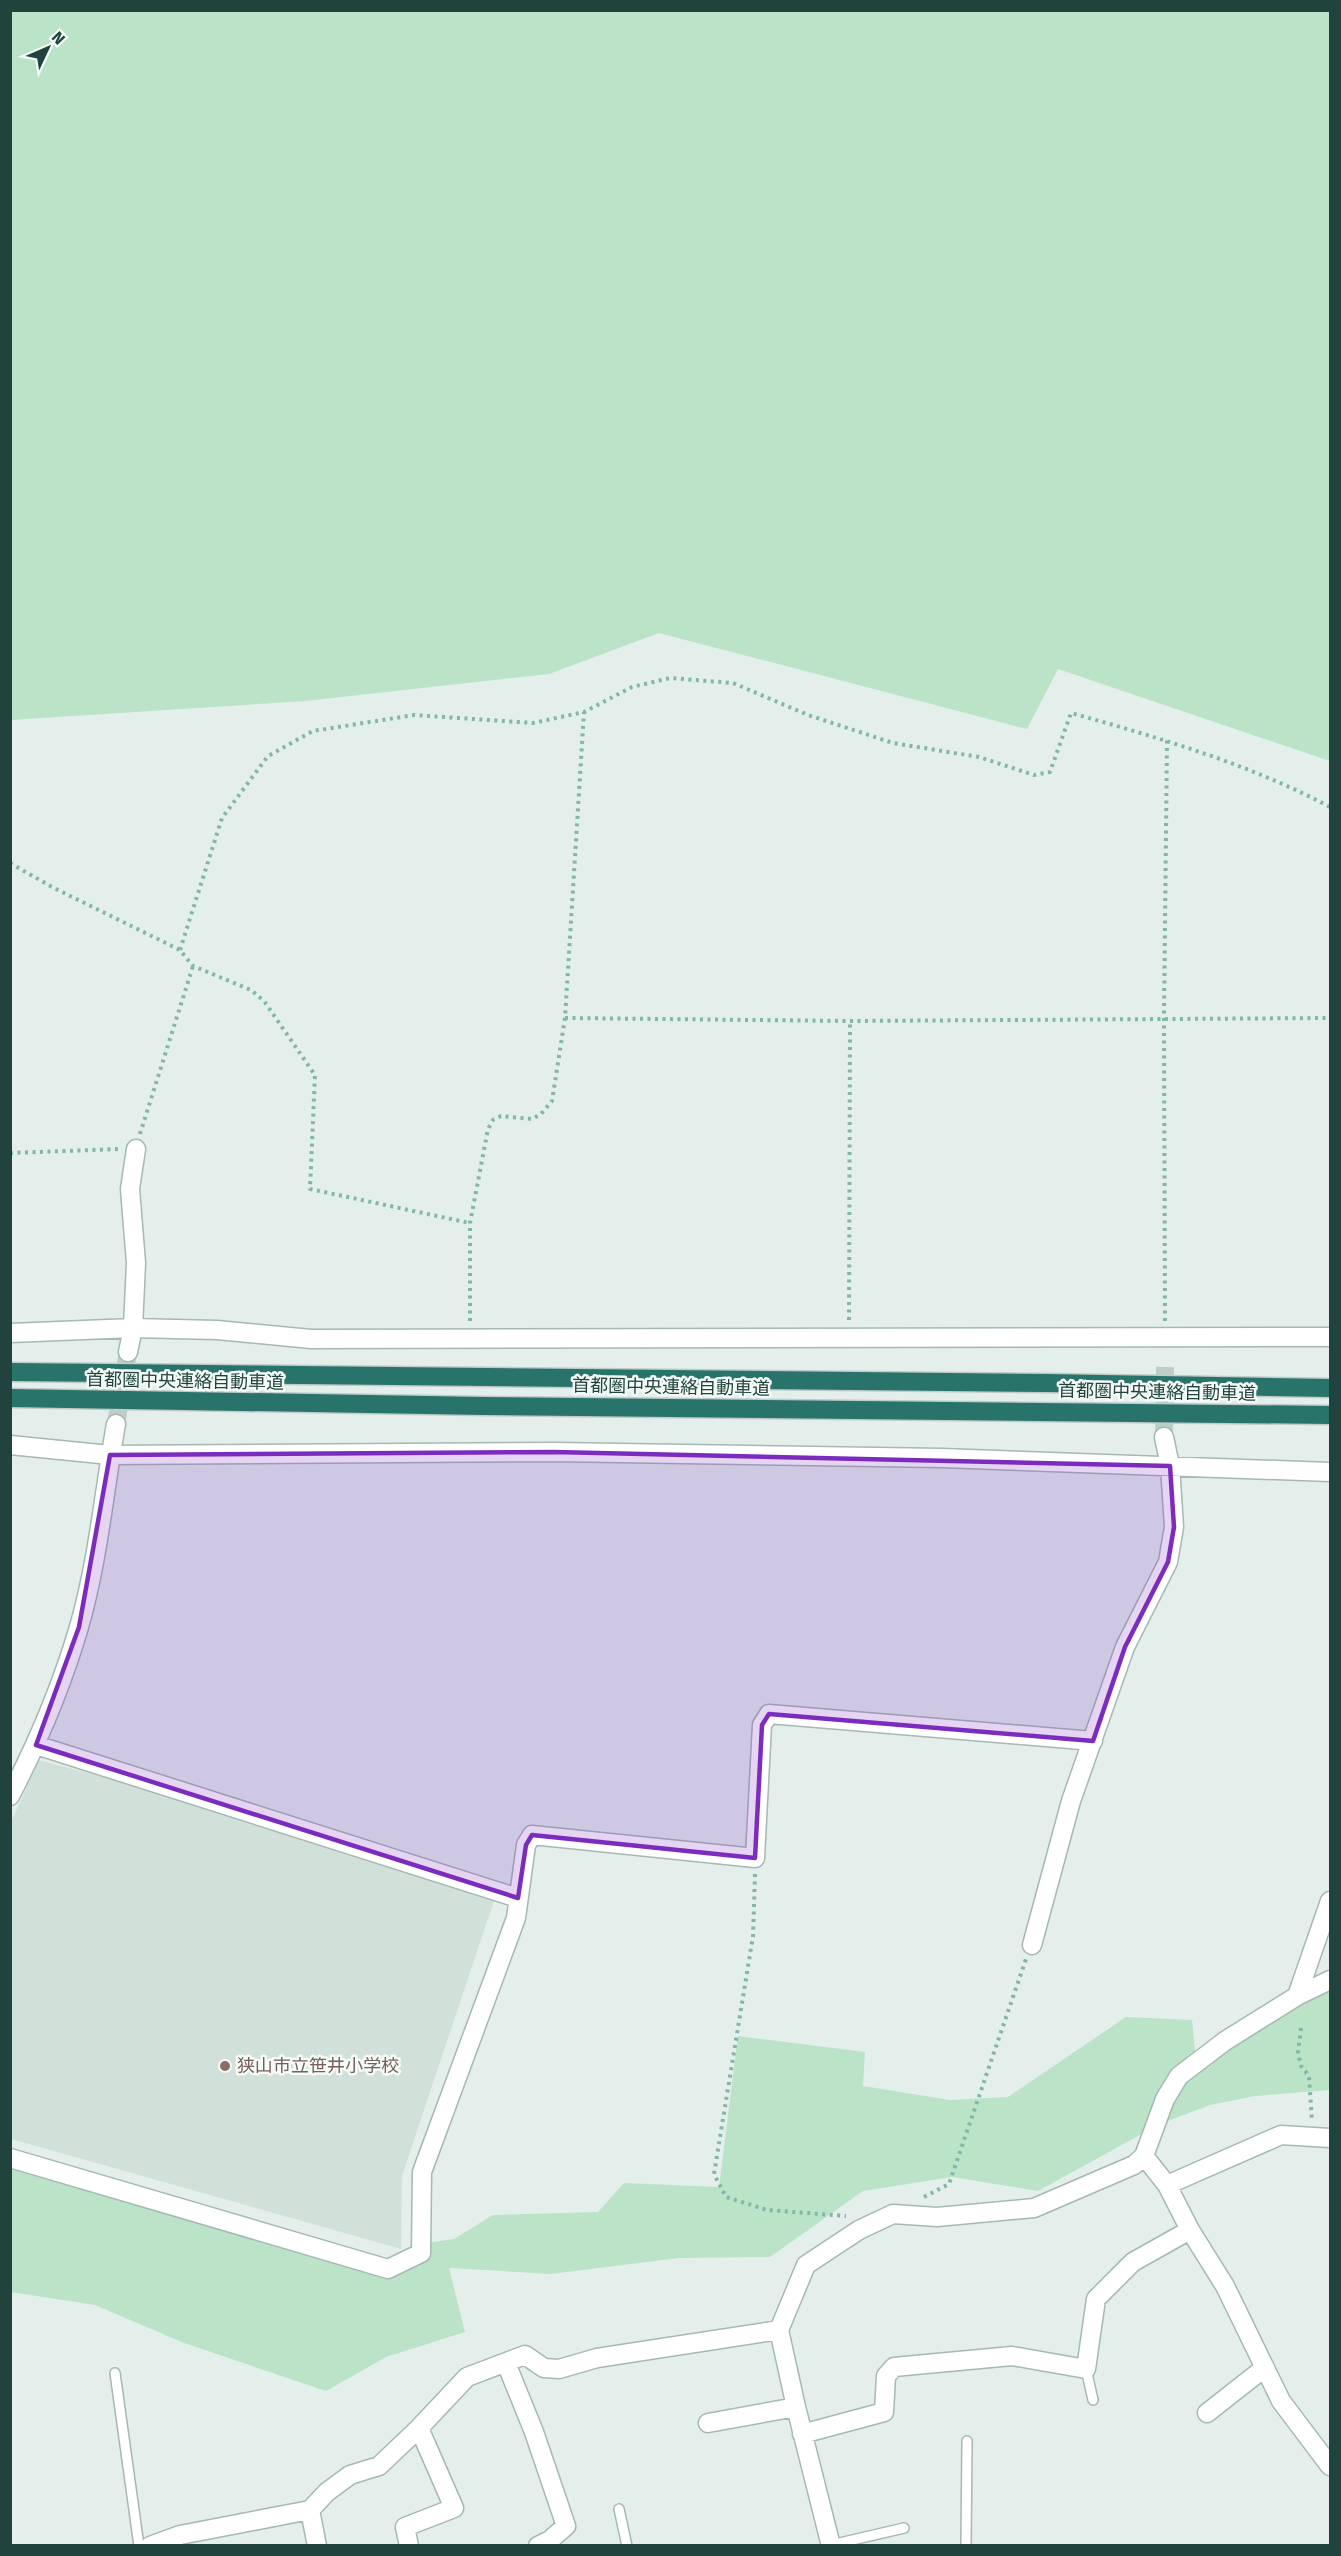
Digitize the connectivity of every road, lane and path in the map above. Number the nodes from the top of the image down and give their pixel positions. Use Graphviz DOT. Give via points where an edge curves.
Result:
graph roads {
  1 [pos="585,712"];
  2 [pos="1167,740"];
  3 [pos="1330,807"];
  4 [pos="10,863"];
  5 [pos="180,950"];
  6 [pos="193,966"];
  7 [pos="565,1018"];
  8 [pos="1164,1018"];
  9 [pos="1330,1018"];
  10 [pos="850,1021"];
  11 [pos="136,1149"];
  12 [pos="10,1153"];
  13 [pos="470,1223"];
  14 [pos="133,1328"];
  15 [pos="10,1333"];
  16 [pos="1330,1337"];
  17 [pos="849,1339"];
  18 [pos="1165,1339"];
  19 [pos="470,1340"];
  20 [pos="128,1352"];
  21 [pos="10,1372"];
  22 [pos="1330,1388"];
  23 [pos="10,1398"];
  24 [pos="1330,1416"];
  25 [pos="116,1424"];
  26 [pos="1164,1437"];
  27 [pos="10,1445"];
  28 [pos="110,1455"];
  29 [pos="1170,1466"];
  30 [pos="1330,1472"];
  31 [pos="1093,1741"];
  32 [pos="36,1745"];
  33 [pos="10,1796"];
  34 [pos="755,1858"];
  35 [pos="518,1898"];
  36 [pos="1330,1901"];
  37 [pos="1032,1944"];
  38 [pos="1330,1980"];
  39 [pos="1297,1996"];
  40 [pos="1301,2028"];
  41 [pos="1322,2137"];
  42 [pos="1144,2156"];
  43 [pos="10,2158"];
  44 [pos="1167,2185"];
  45 [pos="921,2199"];
  46 [pos="848,2217"];
  47 [pos="1190,2230"];
  48 [pos="780,2330"];
  49 [pos="506,2363"];
  50 [pos="1086,2368"];
  51 [pos="1263,2369"];
  52 [pos="115,2373"];
  53 [pos="1093,2400"];
  54 [pos="796,2407"];
  55 [pos="1207,2413"];
  56 [pos="708,2423"];
  57 [pos="419,2428"];
  58 [pos="802,2434"];
  59 [pos="967,2440"];
  60 [pos="1330,2466"];
  61 [pos="619,2509"];
  62 [pos="310,2510"];
  63 [pos="904,2528"];
  64 [pos="831,2545"];
  65 [pos="139,2546"];
  66 [pos="150,2546"];
  67 [pos="317,2546"];
  68 [pos="409,2546"];
  69 [pos="538,2546"];
  70 [pos="627,2546"];
  71 [pos="966,2546"];
  1 -- 2 [label="path" via="632,687 670,678 733,683 808,715 893,743 979,757 1034,775 1050,772 1071,713"];
  1 -- 5 [label="path" via="533,723 414,715 313,731 268,756 222,818"];
  1 -- 7 [label="path"];
  2 -- 3 [label="path"];
  2 -- 8 [label="path"];
  4 -- 5 [label="path"];
  5 -- 6 [label="path"];
  6 -- 11 [label="path"];
  6 -- 13 [label="path" via="251,990 264,1001 315,1075 310,1189"];
  7 -- 10 [label="path"];
  7 -- 13 [label="path" via="552,1101 532,1119 501,1116 488,1129"];
  8 -- 9 [label="path"];
  8 -- 10 [label="path"];
  8 -- 18 [label="path"];
  10 -- 17 [label="path"];
  11 -- 12 [label="path"];
  11 -- 14 [label="street" via="130,1190 136,1263"];
  13 -- 19 [label="path"];
  14 -- 15 [label="street"];
  14 -- 19 [label="street" via="217,1330 311,1339"];
  14 -- 20 [label="street"];
  16 -- 18 [label="street"];
  17 -- 18 [label="street"];
  17 -- 19 [label="street"];
  21 -- 22 [label="highway, 首都圏中央連絡自動車道"];
  23 -- 24 [label="highway, 首都圏中央連絡自動車道"];
  25 -- 28 [label="street"];
  26 -- 29 [label="street"];
  27 -- 28 [label="street"];
  28 -- 29 [label="street" via="554,1452"];
  28 -- 32 [label="street" via="96,1552 79,1627"];
  29 -- 30 [label="street"];
  29 -- 31 [label="street" via="1174,1527 1168,1562 1125,1647"];
  31 -- 34 [label="street" via="769,1714 762,1725"];
  31 -- 37 [label="street" via="1071,1801"];
  32 -- 33 [label="street"];
  32 -- 35 [label="street"];
  34 -- 35 [label="street" via="532,1835 526,1845"];
  34 -- 46 [label="path" via="753,1936 714,2174 726,2197 766,2210"];
  35 -- 43 [label="street" via="516,1918 422,2172 421,2253 388,2269"];
  36 -- 39 [label="street"];
  37 -- 45 [label="path" via="949,2184"];
  38 -- 39 [label="street"];
  39 -- 42 [label="street" via="1225,2041 1179,2076 1165,2099"];
  40 -- 41 [label="path" via="1298,2053 1309,2076"];
  41 -- 44 [label="street" via="1281,2135"];
  42 -- 44 [label="street"];
  42 -- 48 [label="street" via="1134,2165 1034,2208 936,2217 893,2214 859,2230 806,2265"];
  44 -- 47 [label="street"];
  47 -- 50 [label="street" via="1133,2262 1096,2299"];
  47 -- 51 [label="street" via="1225,2286"];
  48 -- 49 [label="street" via="597,2358 559,2369 544,2368 525,2355"];
  48 -- 54 [label="street"];
  49 -- 57 [label="street" via="467,2377"];
  49 -- 69 [label="street" via="566,2526"];
  50 -- 53 [label="lane"];
  50 -- 58 [label="street" via="1012,2356 894,2367 886,2376 884,2412"];
  51 -- 55 [label="street"];
  51 -- 60 [label="street" via="1281,2401"];
  52 -- 65 [label="lane"];
  54 -- 56 [label="street"];
  54 -- 58 [label="street"];
  57 -- 62 [label="street" via="379,2466 350,2475"];
  57 -- 68 [label="street" via="454,2508 405,2527"];
  58 -- 64 [label="street"];
  59 -- 71 [label="lane"];
  61 -- 70 [label="lane"];
  62 -- 66 [label="street" via="180,2535"];
  62 -- 67 [label="street"];
  63 -- 64 [label="lane"];
}
